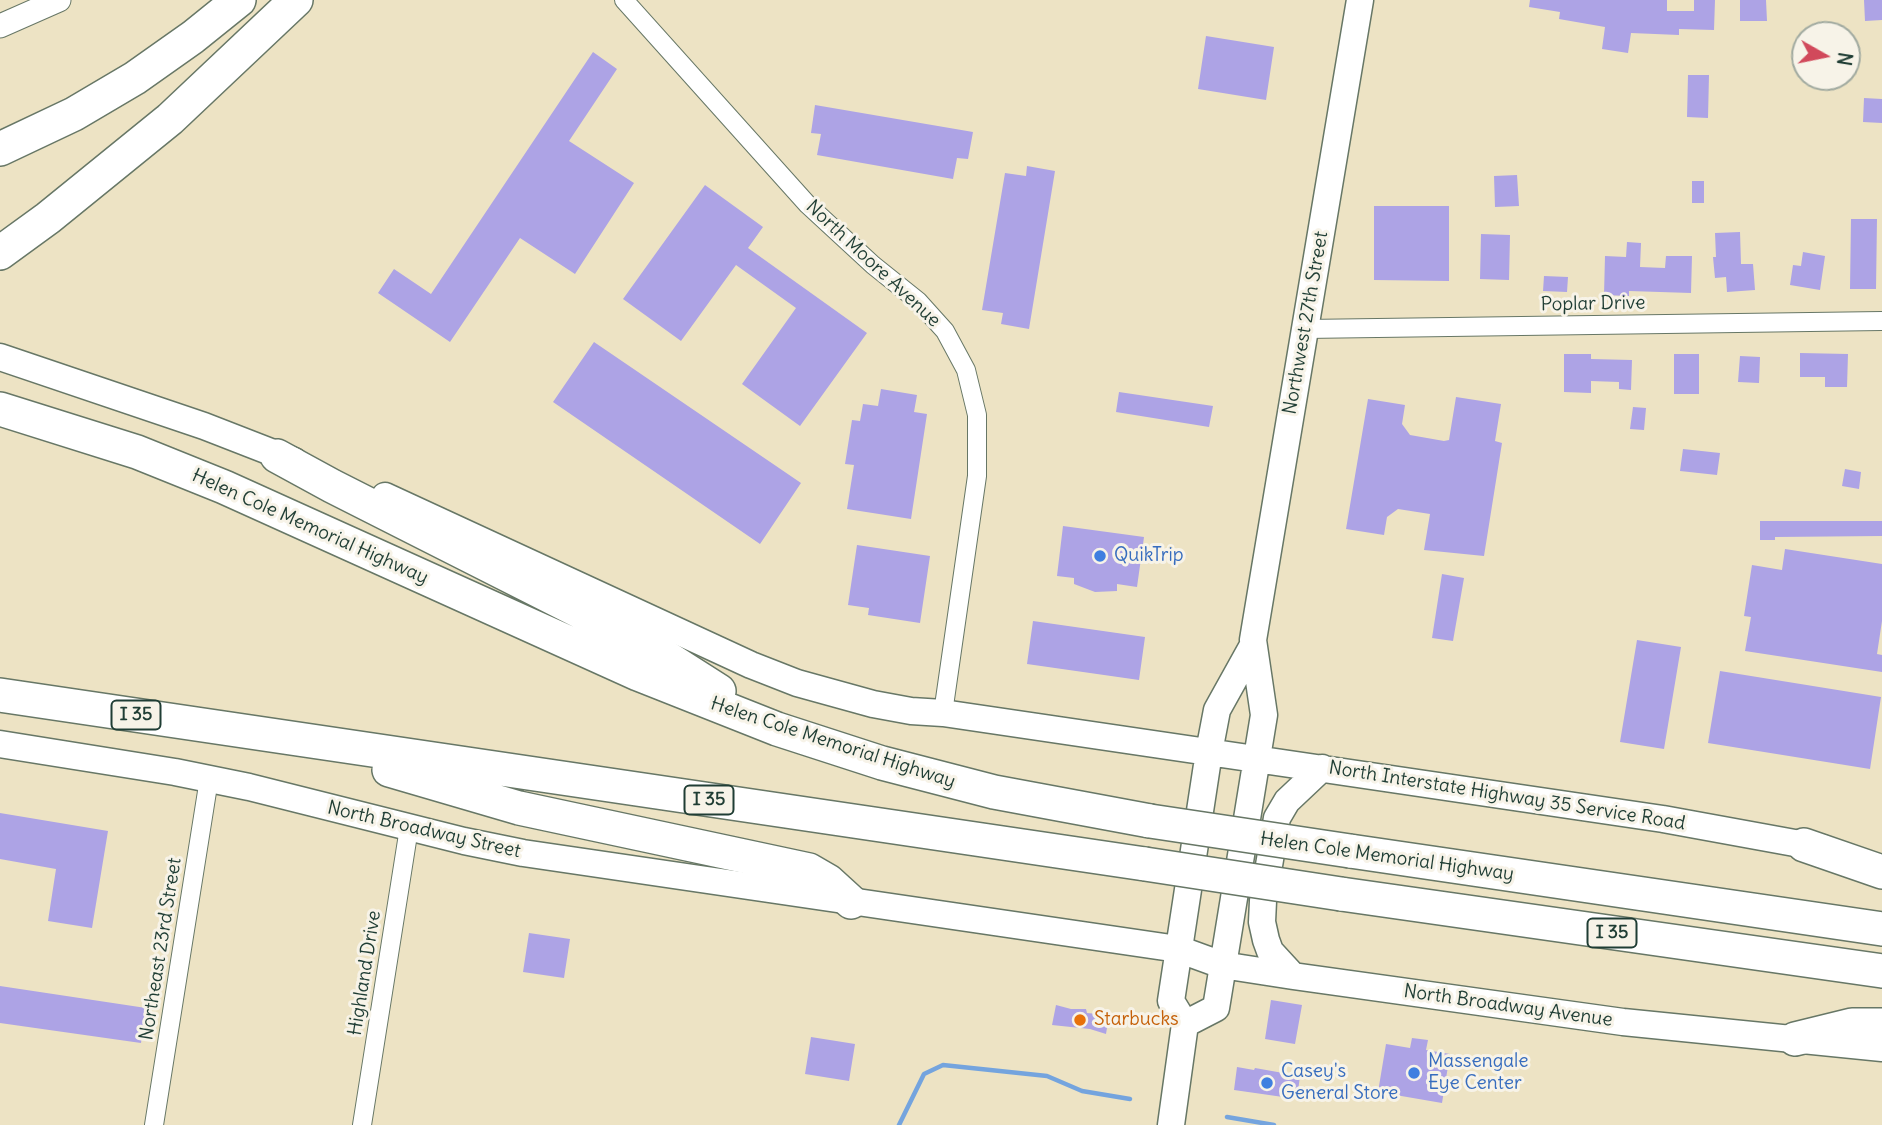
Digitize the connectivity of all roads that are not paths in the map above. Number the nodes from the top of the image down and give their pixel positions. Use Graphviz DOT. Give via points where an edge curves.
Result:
graph roads {
  1 [pos="59,0"];
  2 [pos="239,0"];
  3 [pos="296,0"];
  4 [pos="624,0"];
  5 [pos="1360,0"];
  6 [pos="0,26"];
  7 [pos="0,149"];
  8 [pos="0,253"];
  9 [pos="1882,321"];
  10 [pos="1305,329"];
  11 [pos="0,357"];
  12 [pos="0,409"];
  13 [pos="277,456"];
  14 [pos="1252,647"];
  15 [pos="0,695"];
  16 [pos="943,713"];
  17 [pos="777,729"];
  18 [pos="272,736"];
  19 [pos="0,744"];
  20 [pos="1209,752"];
  21 [pos="1257,759"];
  22 [pos="1322,768"];
  23 [pos="209,779"];
  24 [pos="410,828"];
  25 [pos="1804,845"];
  26 [pos="1882,858"];
  27 [pos="1882,872"];
  28 [pos="851,902"];
  29 [pos="1882,929"];
  30 [pos="1178,949"];
  31 [pos="1222,965"];
  32 [pos="1882,971"];
  33 [pos="1293,976"];
  34 [pos="1185,1024"];
  35 [pos="1882,1025"];
  36 [pos="1795,1039"];
  37 [pos="1882,1048"];
  38 [pos="153,1125"];
  39 [pos="362,1125"];
  40 [pos="1171,1125"];
  1 -- 6 [label="street"];
  2 -- 7 [label="highway" via="135,78"];
  3 -- 8 [label="highway" via="170,118"];
  4 -- 16 [label="street, North Moore Avenue" via="808,205 918,301 945,331 966,370 978,424 978,476"];
  5 -- 10 [label="main road, Northwest 27th Street"];
  9 -- 10 [label="street, Poplar Drive"];
  10 -- 14 [label="main road, Northwest 27th Street"];
  11 -- 13 [label="main road, North Interstate Highway 35 Service Road" via="204,426"];
  12 -- 17 [label="highway, Helen Cole Memorial Highway / I 35" via="137,452 224,487 638,674"];
  13 -- 16 [label="main road, North Interstate Highway 35 Service Road" via="349,479 797,683 873,704"];
  13 -- 17 [label="highway" via="650,647"];
  14 -- 20 [label="main road, Northwest 27th Street" via="1217,710"];
  14 -- 21 [label="main road, Northwest 27th Street" via="1264,715"];
  15 -- 18 [label="highway, I 35"];
  16 -- 20 [label="main road, North Interstate Highway 35 Service Road"];
  17 -- 29 [label="highway, Helen Cole Memorial Highway / I 35, bridge" via="941,779 1150,821"];
  18 -- 28 [label="highway" via="519,808 809,870"];
  18 -- 32 [label="highway, I 35, bridge"];
  19 -- 23 [label="main road, North Broadway Street"];
  20 -- 21 [label="main road, North Interstate Highway 35 Service Road"];
  20 -- 30 [label="main road, Northwest 27th Street"];
  21 -- 22 [label="main road, North Interstate Highway 35 Service Road"];
  21 -- 31 [label="main road, Northwest 27th Street"];
  22 -- 25 [label="main road, North Interstate Highway 35 Service Road"];
  22 -- 33 [label="main road" via="1287,801 1277,818 1263,901 1262,922 1270,951"];
  23 -- 24 [label="main road, North Broadway Street"];
  23 -- 38 [label="street, Northeast 23rd Street"];
  24 -- 28 [label="main road, North Broadway Street" via="523,853"];
  24 -- 39 [label="street, Highland Drive"];
  25 -- 26 [label="main road, North Interstate Highway 35 Service Road"];
  25 -- 27 [label="highway"];
  28 -- 30 [label="main road"];
  30 -- 31 [label="main road, North Broadway Avenue"];
  30 -- 34 [label="main road, Northwest 27th Street" via="1171,1001"];
  31 -- 33 [label="main road, North Broadway Avenue"];
  31 -- 34 [label="main road, Northwest 27th Street" via="1216,1008"];
  33 -- 36 [label="main road, North Broadway Avenue" via="1623,1022"];
  34 -- 40 [label="main road"];
  35 -- 36 [label="highway" via="1853,1025"];
  36 -- 37 [label="main road, North Broadway Avenue"];
}
